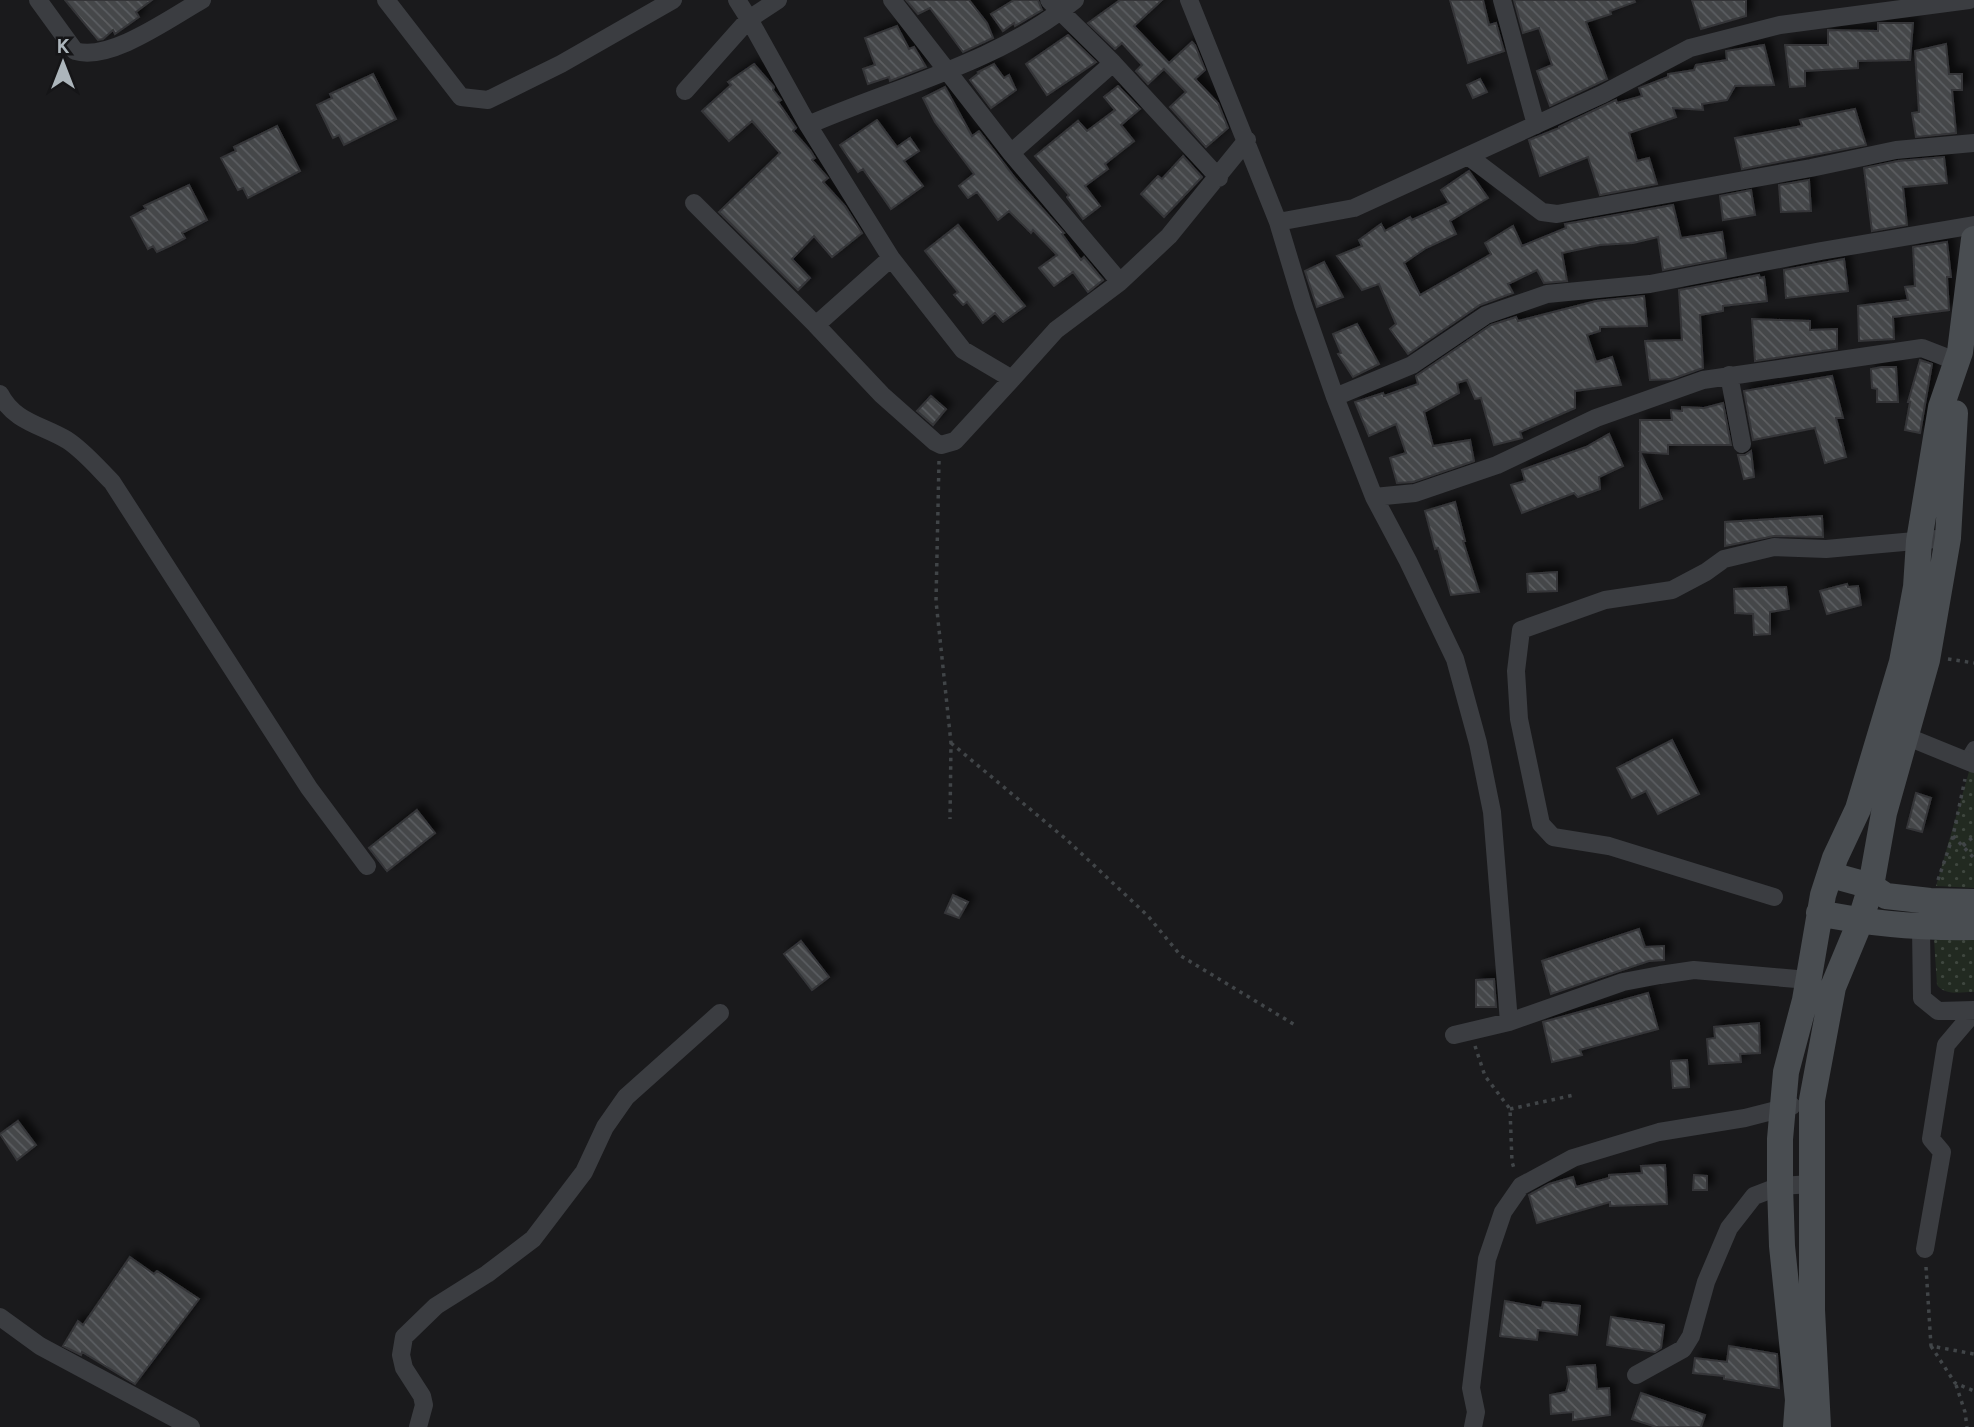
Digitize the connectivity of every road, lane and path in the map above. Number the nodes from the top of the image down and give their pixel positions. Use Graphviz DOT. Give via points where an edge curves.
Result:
graph roads {
  1 [pos="38,0"];
  2 [pos="202,0"];
  3 [pos="386,0"];
  4 [pos="673,0"];
  5 [pos="737,0"];
  6 [pos="778,0"];
  7 [pos="892,0"];
  8 [pos="1075,0"];
  9 [pos="1189,0"];
  10 [pos="1502,0"];
  11 [pos="1969,0"];
  12 [pos="1054,6"];
  13 [pos="749,19"];
  14 [pos="1113,63"];
  15 [pos="946,72"];
  16 [pos="685,91"];
  17 [pos="808,125"];
  18 [pos="1536,125"];
  19 [pos="1247,141"];
  20 [pos="1974,143"];
  21 [pos="1011,153"];
  22 [pos="1468,156"];
  23 [pos="1219,178"];
  24 [pos="694,203"];
  25 [pos="1278,222"];
  26 [pos="1974,225"];
  27 [pos="1974,239"];
  28 [pos="891,258"];
  29 [pos="1120,282"];
  30 [pos="816,326"];
  31 [pos="1958,362"];
  32 [pos="1729,375"];
  33 [pos="1012,379"];
  34 [pos="0,394"];
  35 [pos="1335,397"];
  36 [pos="941,444"];
  37 [pos="1742,444"];
  38 [pos="1374,497"];
  39 [pos="1948,538"];
  40 [pos="1919,541"];
  41 [pos="1881,727"];
  42 [pos="1907,737"];
  43 [pos="951,743"];
  44 [pos="1971,759"];
  45 [pos="950,819"];
  46 [pos="1952,836"];
  47 [pos="1974,836"];
  48 [pos="1963,846"];
  49 [pos="1974,858"];
  50 [pos="367,866"];
  51 [pos="1832,875"];
  52 [pos="1871,886"];
  53 [pos="1774,897"];
  54 [pos="1930,901"];
  55 [pos="1974,902"];
  56 [pos="1819,913"];
  57 [pos="1860,922"];
  58 [pos="1974,927"];
  59 [pos="1921,928"];
  60 [pos="1808,981"];
  61 [pos="1974,1011"];
  62 [pos="720,1013"];
  63 [pos="1509,1022"];
  64 [pos="1295,1025"];
  65 [pos="1462,1033"];
  66 [pos="1574,1095"];
  67 [pos="1812,1100"];
  68 [pos="1510,1109"];
  69 [pos="1782,1109"];
  70 [pos="1812,1184"];
  71 [pos="1521,1186"];
  72 [pos="1780,1186"];
  73 [pos="1925,1249"];
  74 [pos="0,1317"];
  75 [pos="1931,1346"];
  76 [pos="1974,1354"];
  77 [pos="1636,1375"];
  78 [pos="1955,1383"];
  79 [pos="1974,1391"];
  80 [pos="1974,1423"];
  81 [pos="191,1427"];
  82 [pos="418,1427"];
  83 [pos="1473,1427"];
  84 [pos="1796,1427"];
  85 [pos="1818,1427"];
  86 [pos="1966,1427"];
  1 -- 2 [label="street" via="75,51 84,54 114,49"];
  3 -- 4 [label="street" via="461,97 488,100"];
  5 -- 13 [label="street"];
  6 -- 13 [label="street"];
  7 -- 15 [label="street"];
  8 -- 12 [label="street"];
  9 -- 19 [label="street"];
  10 -- 18 [label="street"];
  11 -- 18 [label="street" via="1780,25 1690,48"];
  12 -- 14 [label="street"];
  12 -- 15 [label="street" via="1007,45"];
  13 -- 16 [label="street"];
  13 -- 17 [label="street"];
  14 -- 21 [label="street"];
  14 -- 23 [label="street"];
  15 -- 17 [label="street"];
  15 -- 21 [label="street"];
  17 -- 28 [label="street"];
  18 -- 22 [label="street"];
  19 -- 23 [label="street"];
  19 -- 25 [label="street"];
  20 -- 22 [label="street" via="1896,150 1557,214 1542,212"];
  21 -- 29 [label="street"];
  22 -- 25 [label="street" via="1354,208"];
  23 -- 29 [label="street" via="1169,236"];
  24 -- 30 [label="street"];
  25 -- 35 [label="street"];
  26 -- 35 [label="street" via="1650,284 1547,294 1486,315 1412,365"];
  27 -- 31 [label="main road"];
  28 -- 30 [label="street"];
  28 -- 33 [label="street" via="963,350"];
  29 -- 33 [label="street" via="1056,330"];
  30 -- 36 [label="street" via="882,395"];
  31 -- 32 [label="street" via="1922,348"];
  31 -- 39 [label="main road"];
  31 -- 40 [label="main road" via="1941,407"];
  32 -- 37 [label="street"];
  32 -- 38 [label="street" via="1596,418 1497,465 1415,493"];
  33 -- 36 [label="street" via="955,441"];
  34 -- 50 [label="street" via="10,411 68,441 111,482 309,788"];
  35 -- 38 [label="street"];
  36 -- 43 [label="path" via="936,601"];
  38 -- 63 [label="street" via="1455,659 1478,743 1492,812"];
  39 -- 40 [label="street"];
  39 -- 42 [label="main road" via="1927,660"];
  40 -- 41 [label="main road" via="1902,662"];
  40 -- 53 [label="street" via="1826,549 1774,547 1724,559 1672,590 1605,600 1521,630 1516,671 1520,719 1541,824 1553,837 1609,846"];
  41 -- 42 [label="street"];
  41 -- 51 [label="main road" via="1858,809"];
  42 -- 44 [label="street"];
  42 -- 52 [label="main road" via="1884,813"];
  43 -- 45 [label="path"];
  43 -- 64 [label="path" via="1067,840 1149,916 1181,956"];
  44 -- 46 [label="path"];
  46 -- 48 [label="path"];
  46 -- 54 [label="path"];
  47 -- 48 [label="path"];
  48 -- 49 [label="path"];
  51 -- 52 [label="main road"];
  51 -- 56 [label="main road"];
  52 -- 54 [label="main road" via="1886,896"];
  52 -- 57 [label="main road"];
  54 -- 55 [label="main road"];
  56 -- 57 [label="main road"];
  56 -- 60 [label="main road"];
  57 -- 59 [label="main road"];
  57 -- 67 [label="main road" via="1833,987"];
  58 -- 59 [label="main road"];
  59 -- 61 [label="street" via="1922,998 1938,1011"];
  60 -- 63 [label="street" via="1694,970 1671,973 1623,982"];
  60 -- 69 [label="main road"];
  61 -- 73 [label="street" via="1946,1045 1931,1139 1942,1152"];
  62 -- 82 [label="street" via="621,1103 584,1172 533,1239 412,1327 401,1355 422,1396"];
  63 -- 65 [label="street"];
  65 -- 68 [label="path" via="1485,1076"];
  66 -- 68 [label="path"];
  67 -- 69 [label="street"];
  67 -- 70 [label="main road"];
  68 -- 71 [label="path" via="1512,1162"];
  69 -- 71 [label="street" via="1658,1132 1573,1158"];
  69 -- 72 [label="main road"];
  70 -- 72 [label="street"];
  70 -- 85 [label="main road"];
  71 -- 83 [label="street" via="1503,1212 1487,1259 1471,1388 1476,1412"];
  72 -- 77 [label="street" via="1754,1196 1729,1228 1683,1349"];
  72 -- 84 [label="main road" via="1798,1400"];
  73 -- 75 [label="path"];
  74 -- 81 [label="street" via="40,1346"];
  75 -- 76 [label="path"];
  75 -- 78 [label="path"];
  78 -- 79 [label="path"];
  78 -- 86 [label="path"];
  80 -- 86 [label="path"];
}
